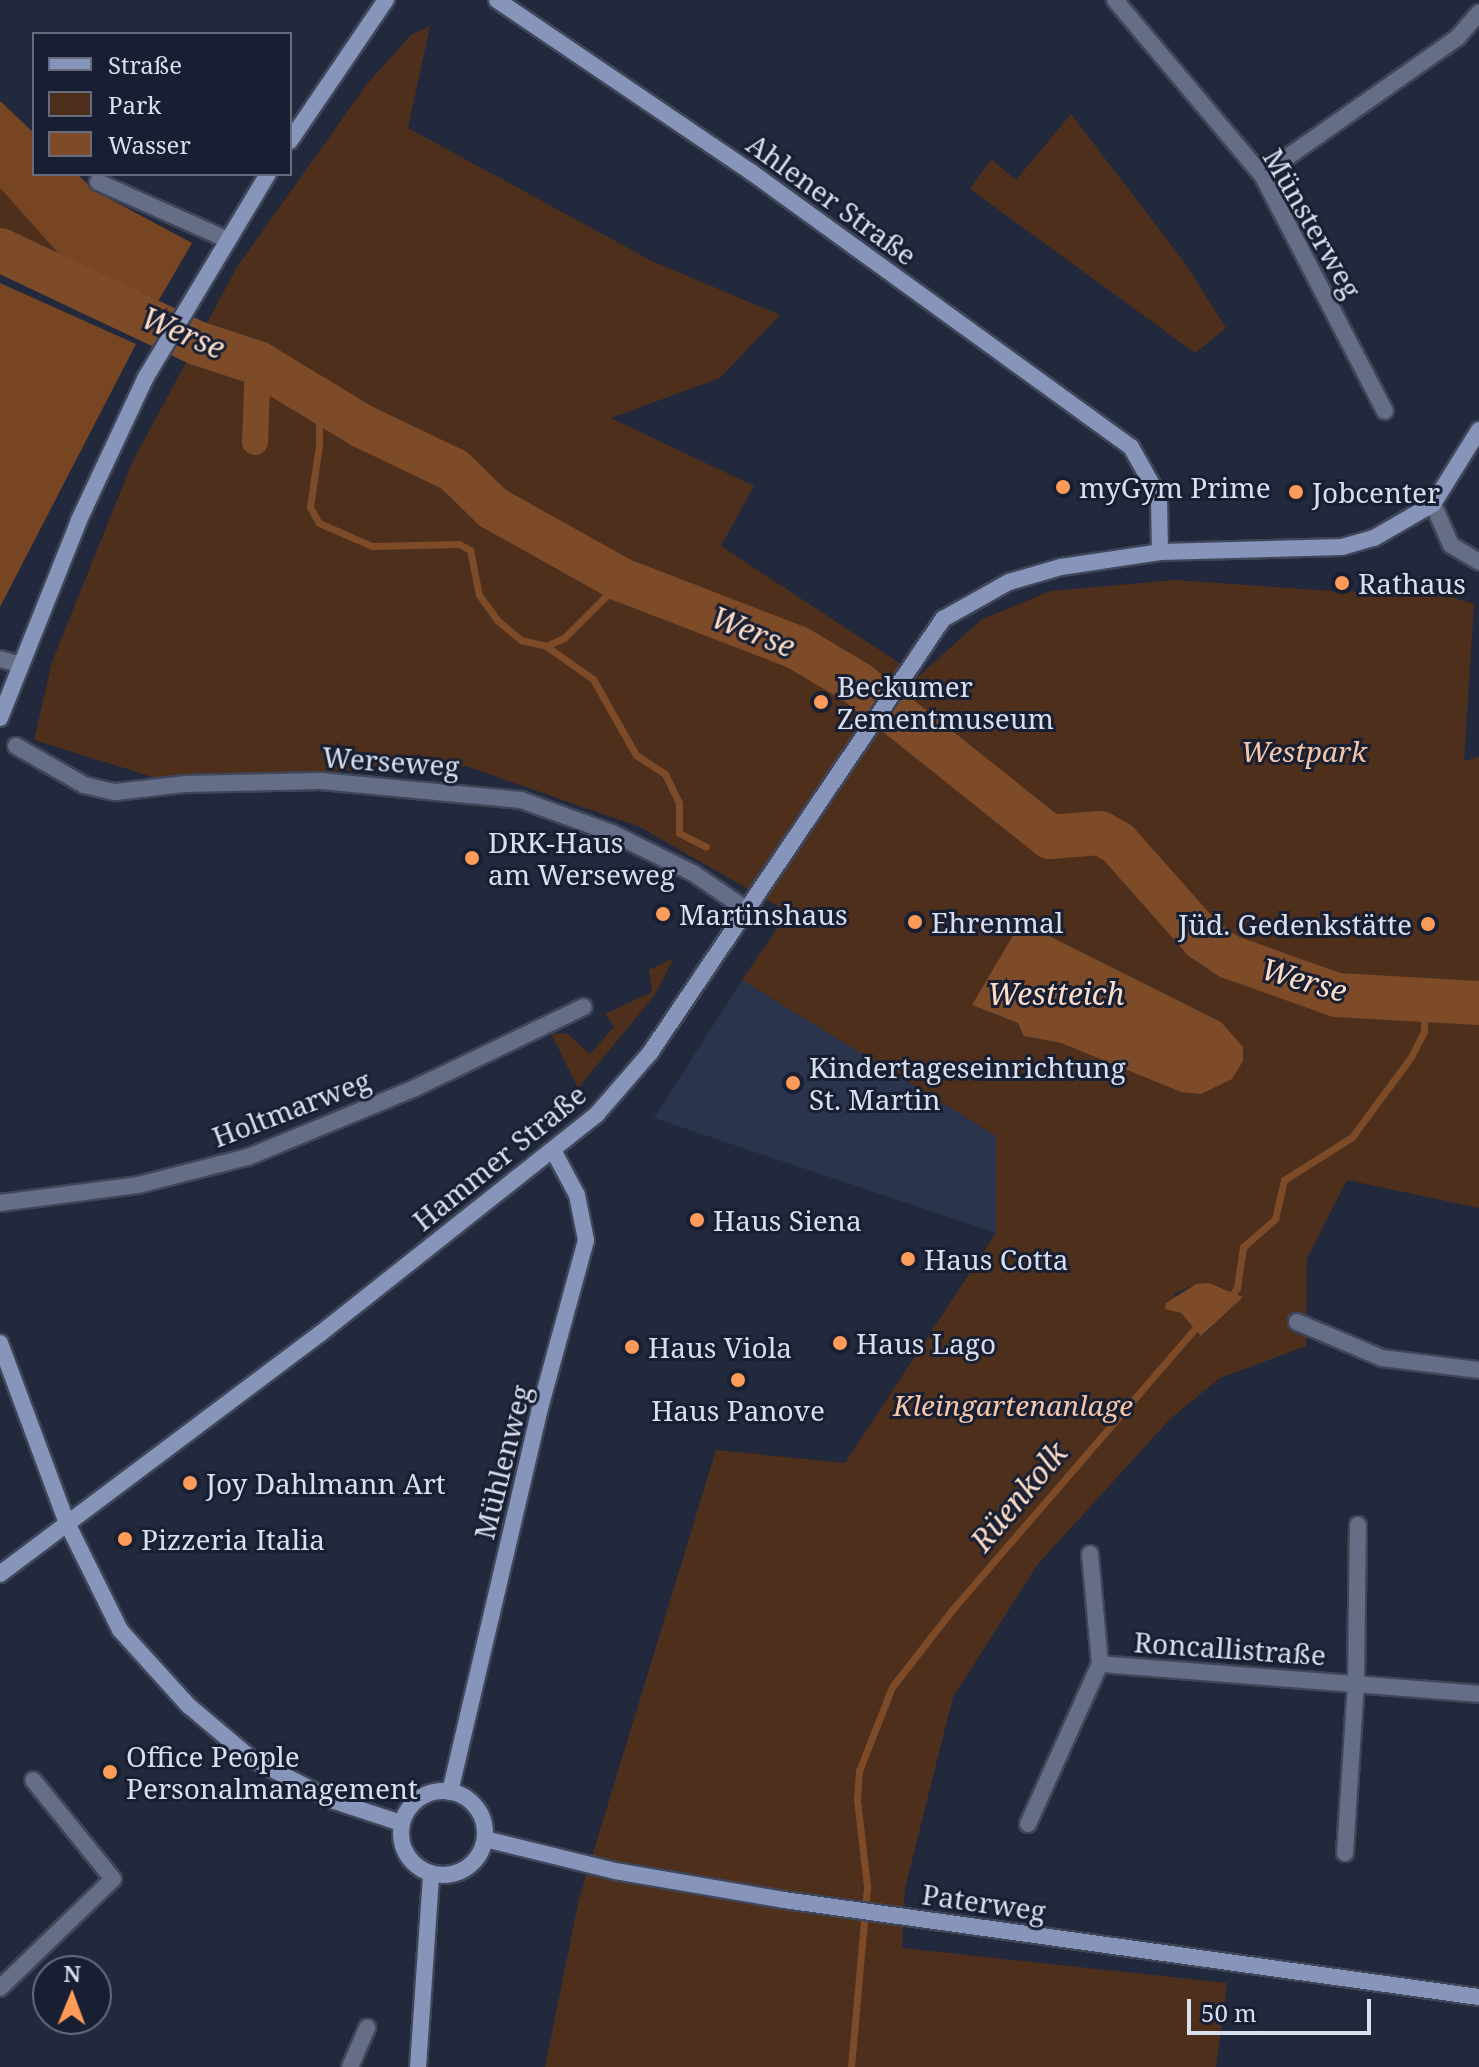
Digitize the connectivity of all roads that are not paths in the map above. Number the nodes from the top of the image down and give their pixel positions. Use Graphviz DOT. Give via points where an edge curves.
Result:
graph roads {
  1 [pos="386,0"];
  2 [pos="497,0"];
  3 [pos="1115,0"];
  4 [pos="1479,13"];
  5 [pos="292,138"];
  6 [pos="1262,175"];
  7 [pos="267,176"];
  8 [pos="98,182"];
  9 [pos="226,239"];
  10 [pos="1385,411"];
  11 [pos="1479,430"];
  12 [pos="1433,504"];
  13 [pos="1160,552"];
  14 [pos="1479,562"];
  15 [pos="0,659"];
  16 [pos="19,664"];
  17 [pos="0,718"];
  18 [pos="16,746"];
  19 [pos="747,910"];
  20 [pos="583,1007"];
  21 [pos="553,1150"];
  22 [pos="0,1203"];
  23 [pos="1297,1322"];
  24 [pos="0,1343"];
  25 [pos="1479,1370"];
  26 [pos="67,1523"];
  27 [pos="1358,1525"];
  28 [pos="1090,1554"];
  29 [pos="0,1574"];
  30 [pos="1100,1664"];
  31 [pos="1356,1684"];
  32 [pos="1479,1694"];
  33 [pos="33,1780"];
  34 [pos="450,1792"];
  35 [pos="401,1823"];
  36 [pos="1028,1824"];
  37 [pos="485,1839"];
  38 [pos="1345,1853"];
  39 [pos="431,1874"];
  40 [pos="1,1985"];
  41 [pos="1479,1997"];
  42 [pos="367,2028"];
  43 [pos="350,2067"];
  44 [pos="418,2067"];
  1 -- 5 [label="main road"];
  2 -- 13 [label="main road, Ahlener Straße" via="751,172 1131,447 1159,497"];
  3 -- 6 [label="street, Münsterweg"];
  4 -- 6 [label="street" via="1458,37"];
  6 -- 10 [label="street, Münsterweg"];
  7 -- 9 [label="main road"];
  8 -- 9 [label="street"];
  9 -- 16 [label="main road" via="146,377"];
  11 -- 12 [label="main road"];
  12 -- 13 [label="main road, Hammer Straße" via="1374,538 1342,547"];
  12 -- 14 [label="street" via="1451,545"];
  13 -- 19 [label="main road, Hammer Straße" via="1061,567 969,601 943,619"];
  15 -- 16 [label="street"];
  16 -- 17 [label="main road"];
  18 -- 19 [label="street, Werseweg" via="84,785 115,792 185,784 321,781 521,800 612,833 693,873"];
  19 -- 21 [label="main road, Hammer Straße" via="650,1053 597,1114"];
  20 -- 22 [label="street, Holtmarweg" via="415,1088 248,1157 138,1185"];
  21 -- 26 [label="main road, Hammer Straße"];
  21 -- 34 [label="main road, Mühlenweg" via="577,1195 586,1240 539,1412"];
  23 -- 25 [label="street" via="1382,1358"];
  24 -- 26 [label="main road"];
  26 -- 29 [label="main road, Hammer Straße"];
  26 -- 35 [label="main road" via="120,1630 189,1706 252,1759 290,1781"];
  27 -- 31 [label="street, Roncallistraße"];
  28 -- 30 [label="street, Roncallistraße"];
  30 -- 31 [label="street, Roncallistraße"];
  30 -- 36 [label="street, Roncallistraße"];
  31 -- 32 [label="street, Roncallistraße"];
  31 -- 38 [label="street, Roncallistraße"];
  33 -- 40 [label="street" via="113,1879"];
  34 -- 35 [label="main road" via="423,1796"];
  34 -- 37 [label="main road" via="480,1812"];
  35 -- 39 [label="main road" via="410,1861"];
  37 -- 39 [label="main road" via="472,1864 460,1872"];
  37 -- 41 [label="main road, Paterweg" via="615,1871 817,1905"];
  39 -- 44 [label="main road"];
  42 -- 43 [label="street"];
}
